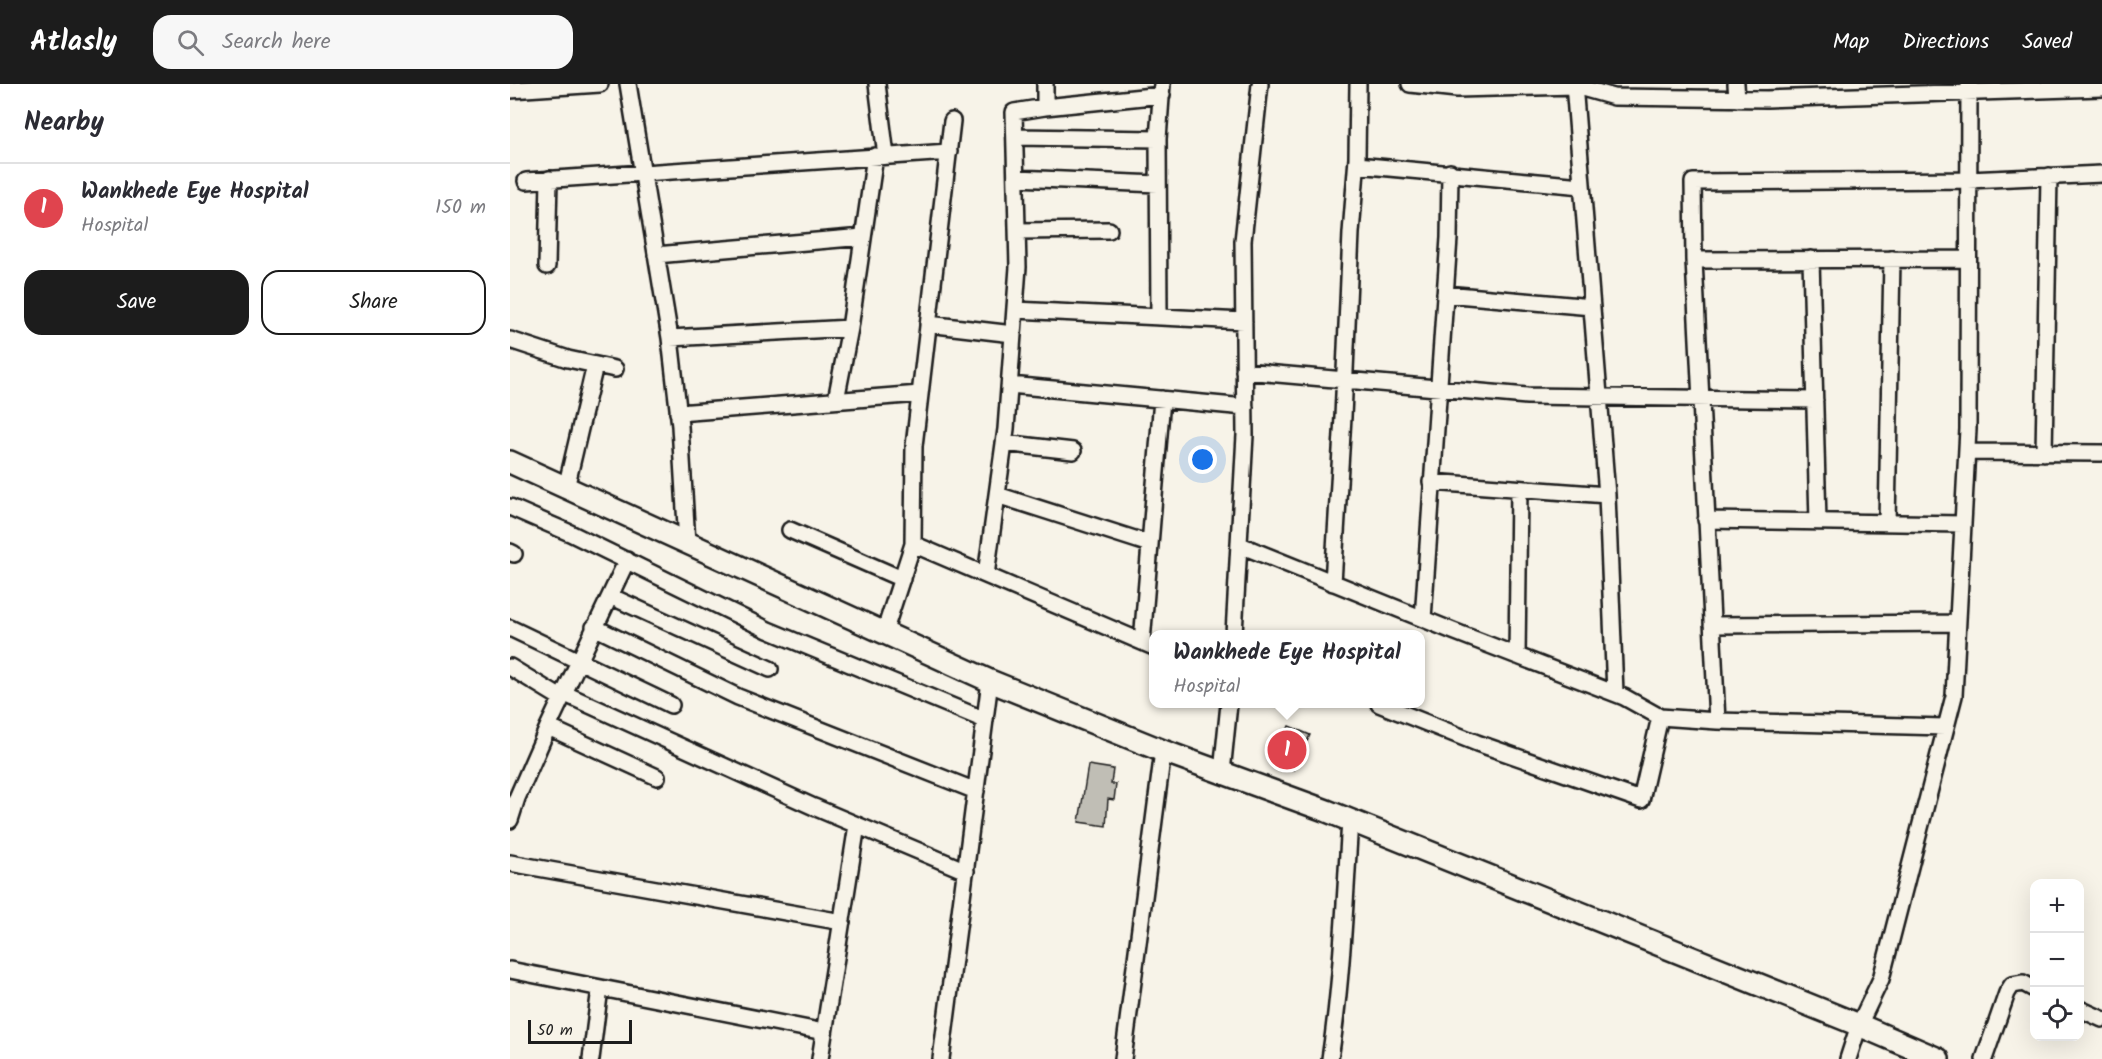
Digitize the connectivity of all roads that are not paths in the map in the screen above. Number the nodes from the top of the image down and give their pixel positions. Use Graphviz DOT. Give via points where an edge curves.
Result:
graph roads {
  1 [pos="600,84"];
  2 [pos="628,84"];
  3 [pos="877,84"];
  4 [pos="1045,84"];
  5 [pos="1260,84"];
  6 [pos="1358,84"];
  7 [pos="1417,84"];
  8 [pos="1575,85"];
  9 [pos="2059,87"];
  10 [pos="2102,87"];
  11 [pos="1162,89"];
  12 [pos="1969,89"];
  13 [pos="510,90"];
  14 [pos="1876,90"];
  15 [pos="1658,91"];
  16 [pos="1736,92"];
  17 [pos="1045,107"];
  18 [pos="952,122"];
  19 [pos="1015,137"];
  20 [pos="1158,139"];
  21 [pos="949,152"];
  22 [pos="881,156"];
  23 [pos="1357,165"];
  24 [pos="1450,172"];
  25 [pos="643,173"];
  26 [pos="2102,174"];
  27 [pos="2049,176"];
  28 [pos="1016,178"];
  29 [pos="549,179"];
  30 [pos="1968,180"];
  31 [pos="526,181"];
  32 [pos="1158,184"];
  33 [pos="1582,186"];
  34 [pos="1109,230"];
  35 [pos="1018,231"];
  36 [pos="863,237"];
  37 [pos="657,255"];
  38 [pos="1811,259"];
  39 [pos="1892,259"];
  40 [pos="1968,259"];
  41 [pos="1694,260"];
  42 [pos="547,266"];
  43 [pos="1445,294"];
  44 [pos="1592,307"];
  45 [pos="1015,310"];
  46 [pos="1159,317"];
  47 [pos="1244,321"];
  48 [pos="928,324"];
  49 [pos="850,328"];
  50 [pos="1013,334"];
  51 [pos="670,338"];
  52 [pos="510,340"];
  53 [pos="595,365"];
  54 [pos="615,369"];
  55 [pos="1244,371"];
  56 [pos="1345,381"];
  57 [pos="1010,385"];
  58 [pos="1438,389"];
  59 [pos="920,394"];
  60 [pos="1600,398"];
  61 [pos="1162,399"];
  62 [pos="836,400"];
  63 [pos="1701,400"];
  64 [pos="1815,400"];
  65 [pos="1245,407"];
  66 [pos="678,412"];
  67 [pos="1004,443"];
  68 [pos="1073,451"];
  69 [pos="1967,452"];
  70 [pos="2044,453"];
  71 [pos="2102,453"];
  72 [pos="510,462"];
  73 [pos="1431,483"];
  74 [pos="566,488"];
  75 [pos="1519,489"];
  76 [pos="997,495"];
  77 [pos="1607,495"];
  78 [pos="510,507"];
  79 [pos="1706,520"];
  80 [pos="1818,522"];
  81 [pos="1887,523"];
  82 [pos="1963,524"];
  83 [pos="790,530"];
  84 [pos="687,543"];
  85 [pos="913,544"];
  86 [pos="1150,544"];
  87 [pos="1240,545"];
  88 [pos="627,561"];
  89 [pos="986,575"];
  90 [pos="902,579"];
  91 [pos="1333,583"];
  92 [pos="610,596"];
  93 [pos="1423,619"];
  94 [pos="1956,623"];
  95 [pos="1712,625"];
  96 [pos="510,627"];
  97 [pos="594,627"];
  98 [pos="1234,630"];
  99 [pos="884,633"];
  100 [pos="1148,645"];
  101 [pos="1517,656"];
  102 [pos="579,659"];
  103 [pos="510,667"];
  104 [pos="770,669"];
  105 [pos="990,681"];
  106 [pos="1615,693"];
  107 [pos="562,695"];
  108 [pos="671,705"];
  109 [pos="1229,708"];
  110 [pos="1389,708"];
  111 [pos="1660,717"];
  112 [pos="985,720"];
  113 [pos="1717,721"];
  114 [pos="548,727"];
  115 [pos="1945,727"];
  116 [pos="1163,751"];
  117 [pos="1222,772"];
  118 [pos="657,777"];
  119 [pos="976,791"];
  120 [pos="510,820"];
  121 [pos="1350,820"];
  122 [pos="857,825"];
  123 [pos="510,863"];
  124 [pos="966,871"];
  125 [pos="842,922"];
  126 [pos="510,970"];
  127 [pos="2030,987"];
  128 [pos="600,988"];
  129 [pos="2084,1011"];
  130 [pos="2102,1019"];
  131 [pos="1859,1025"];
  132 [pos="824,1032"];
  133 [pos="591,1059"];
  134 [pos="820,1059"];
  135 [pos="941,1059"];
  136 [pos="1123,1059"];
  137 [pos="1330,1059"];
  138 [pos="1848,1059"];
  139 [pos="1938,1059"];
  140 [pos="1984,1059"];
  1 -- 13 [label="street"];
  2 -- 25 [label="street"];
  3 -- 22 [label="street"];
  4 -- 17 [label="street"];
  5 -- 47 [label="street" via="1243,241"];
  6 -- 23 [label="street"];
  7 -- 8 [label="street" via="1457,89"];
  8 -- 15 [label="street" via="1614,97"];
  8 -- 33 [label="street"];
  9 -- 10 [label="street"];
  9 -- 12 [label="street"];
  11 -- 17 [label="street"];
  11 -- 20 [label="street"];
  12 -- 14 [label="street"];
  12 -- 30 [label="street"];
  14 -- 16 [label="street"];
  15 -- 16 [label="street"];
  17 -- 19 [label="street" via="1014,112"];
  18 -- 21 [label="street"];
  19 -- 20 [label="street"];
  19 -- 28 [label="street"];
  20 -- 32 [label="street"];
  21 -- 22 [label="street"];
  21 -- 48 [label="street"];
  22 -- 25 [label="street"];
  22 -- 36 [label="street"];
  23 -- 24 [label="street"];
  23 -- 56 [label="street"];
  24 -- 33 [label="street"];
  24 -- 43 [label="street"];
  25 -- 29 [label="street"];
  25 -- 37 [label="street"];
  26 -- 27 [label="street"];
  27 -- 30 [label="street"];
  27 -- 70 [label="street"];
  28 -- 32 [label="street"];
  28 -- 35 [label="street"];
  29 -- 31 [label="street"];
  29 -- 42 [label="street"];
  30 -- 40 [label="street"];
  30 -- 41 [label="street" via="1692,183"];
  32 -- 46 [label="street"];
  33 -- 44 [label="street"];
  34 -- 35 [label="street"];
  35 -- 45 [label="street"];
  36 -- 37 [label="street"];
  36 -- 49 [label="street"];
  37 -- 51 [label="street"];
  38 -- 39 [label="street"];
  38 -- 41 [label="street"];
  38 -- 64 [label="street"];
  39 -- 40 [label="street"];
  39 -- 81 [label="street"];
  40 -- 69 [label="street"];
  41 -- 63 [label="street"];
  43 -- 44 [label="street"];
  43 -- 58 [label="street"];
  44 -- 60 [label="street"];
  45 -- 46 [label="street"];
  45 -- 50 [label="street"];
  46 -- 47 [label="street"];
  47 -- 55 [label="street"];
  48 -- 50 [label="street"];
  48 -- 59 [label="street"];
  49 -- 51 [label="street"];
  49 -- 62 [label="street"];
  50 -- 57 [label="street"];
  51 -- 66 [label="street"];
  52 -- 53 [label="street"];
  53 -- 54 [label="street"];
  53 -- 74 [label="street"];
  55 -- 56 [label="street"];
  55 -- 65 [label="street"];
  56 -- 58 [label="street"];
  56 -- 91 [label="street"];
  57 -- 61 [label="street"];
  57 -- 67 [label="street"];
  58 -- 60 [label="street"];
  58 -- 73 [label="street"];
  59 -- 62 [label="street"];
  59 -- 85 [label="street" via="914,446"];
  60 -- 63 [label="street"];
  60 -- 77 [label="street"];
  61 -- 65 [label="street"];
  61 -- 86 [label="street"];
  62 -- 66 [label="street"];
  63 -- 64 [label="street"];
  63 -- 79 [label="street"];
  64 -- 80 [label="street"];
  65 -- 87 [label="street"];
  66 -- 84 [label="street"];
  67 -- 68 [label="street"];
  67 -- 76 [label="street"];
  69 -- 70 [label="street"];
  69 -- 82 [label="street"];
  70 -- 71 [label="street"];
  72 -- 74 [label="street"];
  73 -- 75 [label="street"];
  73 -- 93 [label="street"];
  74 -- 84 [label="street"];
  75 -- 77 [label="street"];
  75 -- 101 [label="street"];
  76 -- 86 [label="street"];
  76 -- 89 [label="street"];
  77 -- 106 [label="street"];
  78 -- 88 [label="street"];
  79 -- 80 [label="street"];
  79 -- 95 [label="street"];
  80 -- 81 [label="street"];
  81 -- 82 [label="street"];
  82 -- 94 [label="street"];
  83 -- 90 [label="street"];
  84 -- 99 [label="street"];
  85 -- 89 [label="street"];
  85 -- 90 [label="street"];
  86 -- 100 [label="street"];
  87 -- 91 [label="street"];
  87 -- 98 [label="street"];
  88 -- 92 [label="street"];
  88 -- 112 [label="street" via="768,630"];
  89 -- 100 [label="street"];
  90 -- 99 [label="street"];
  91 -- 93 [label="street"];
  92 -- 97 [label="street"];
  92 -- 104 [label="street"];
  93 -- 101 [label="street"];
  94 -- 95 [label="street"];
  94 -- 115 [label="street" via="1954,696"];
  95 -- 113 [label="street"];
  96 -- 102 [label="street"];
  97 -- 102 [label="street"];
  97 -- 119 [label="street" via="738,697"];
  99 -- 105 [label="street"];
  101 -- 106 [label="street"];
  102 -- 107 [label="street"];
  102 -- 108 [label="street"];
  103 -- 107 [label="street"];
  105 -- 112 [label="street"];
  105 -- 116 [label="street"];
  106 -- 111 [label="street"];
  107 -- 114 [label="street"];
  107 -- 122 [label="street"];
  109 -- 117 [label="street"];
  110 -- 111 [label="street" via="1641,800"];
  111 -- 113 [label="street"];
  112 -- 119 [label="street"];
  113 -- 115 [label="street"];
  114 -- 118 [label="street"];
  114 -- 120 [label="street"];
  115 -- 131 [label="street" via="1881,979"];
  116 -- 117 [label="street"];
  116 -- 136 [label="street"];
  117 -- 121 [label="street"];
  119 -- 124 [label="street"];
  121 -- 131 [label="street"];
  121 -- 137 [label="street"];
  122 -- 124 [label="street"];
  122 -- 125 [label="street"];
  123 -- 125 [label="street"];
  124 -- 135 [label="street"];
  125 -- 132 [label="street"];
  126 -- 128 [label="street"];
  127 -- 140 [label="street" via="2012,985"];
  128 -- 132 [label="street"];
  128 -- 133 [label="street"];
  129 -- 130 [label="street"];
  131 -- 138 [label="street"];
  131 -- 139 [label="street"];
  132 -- 134 [label="street"];
}
